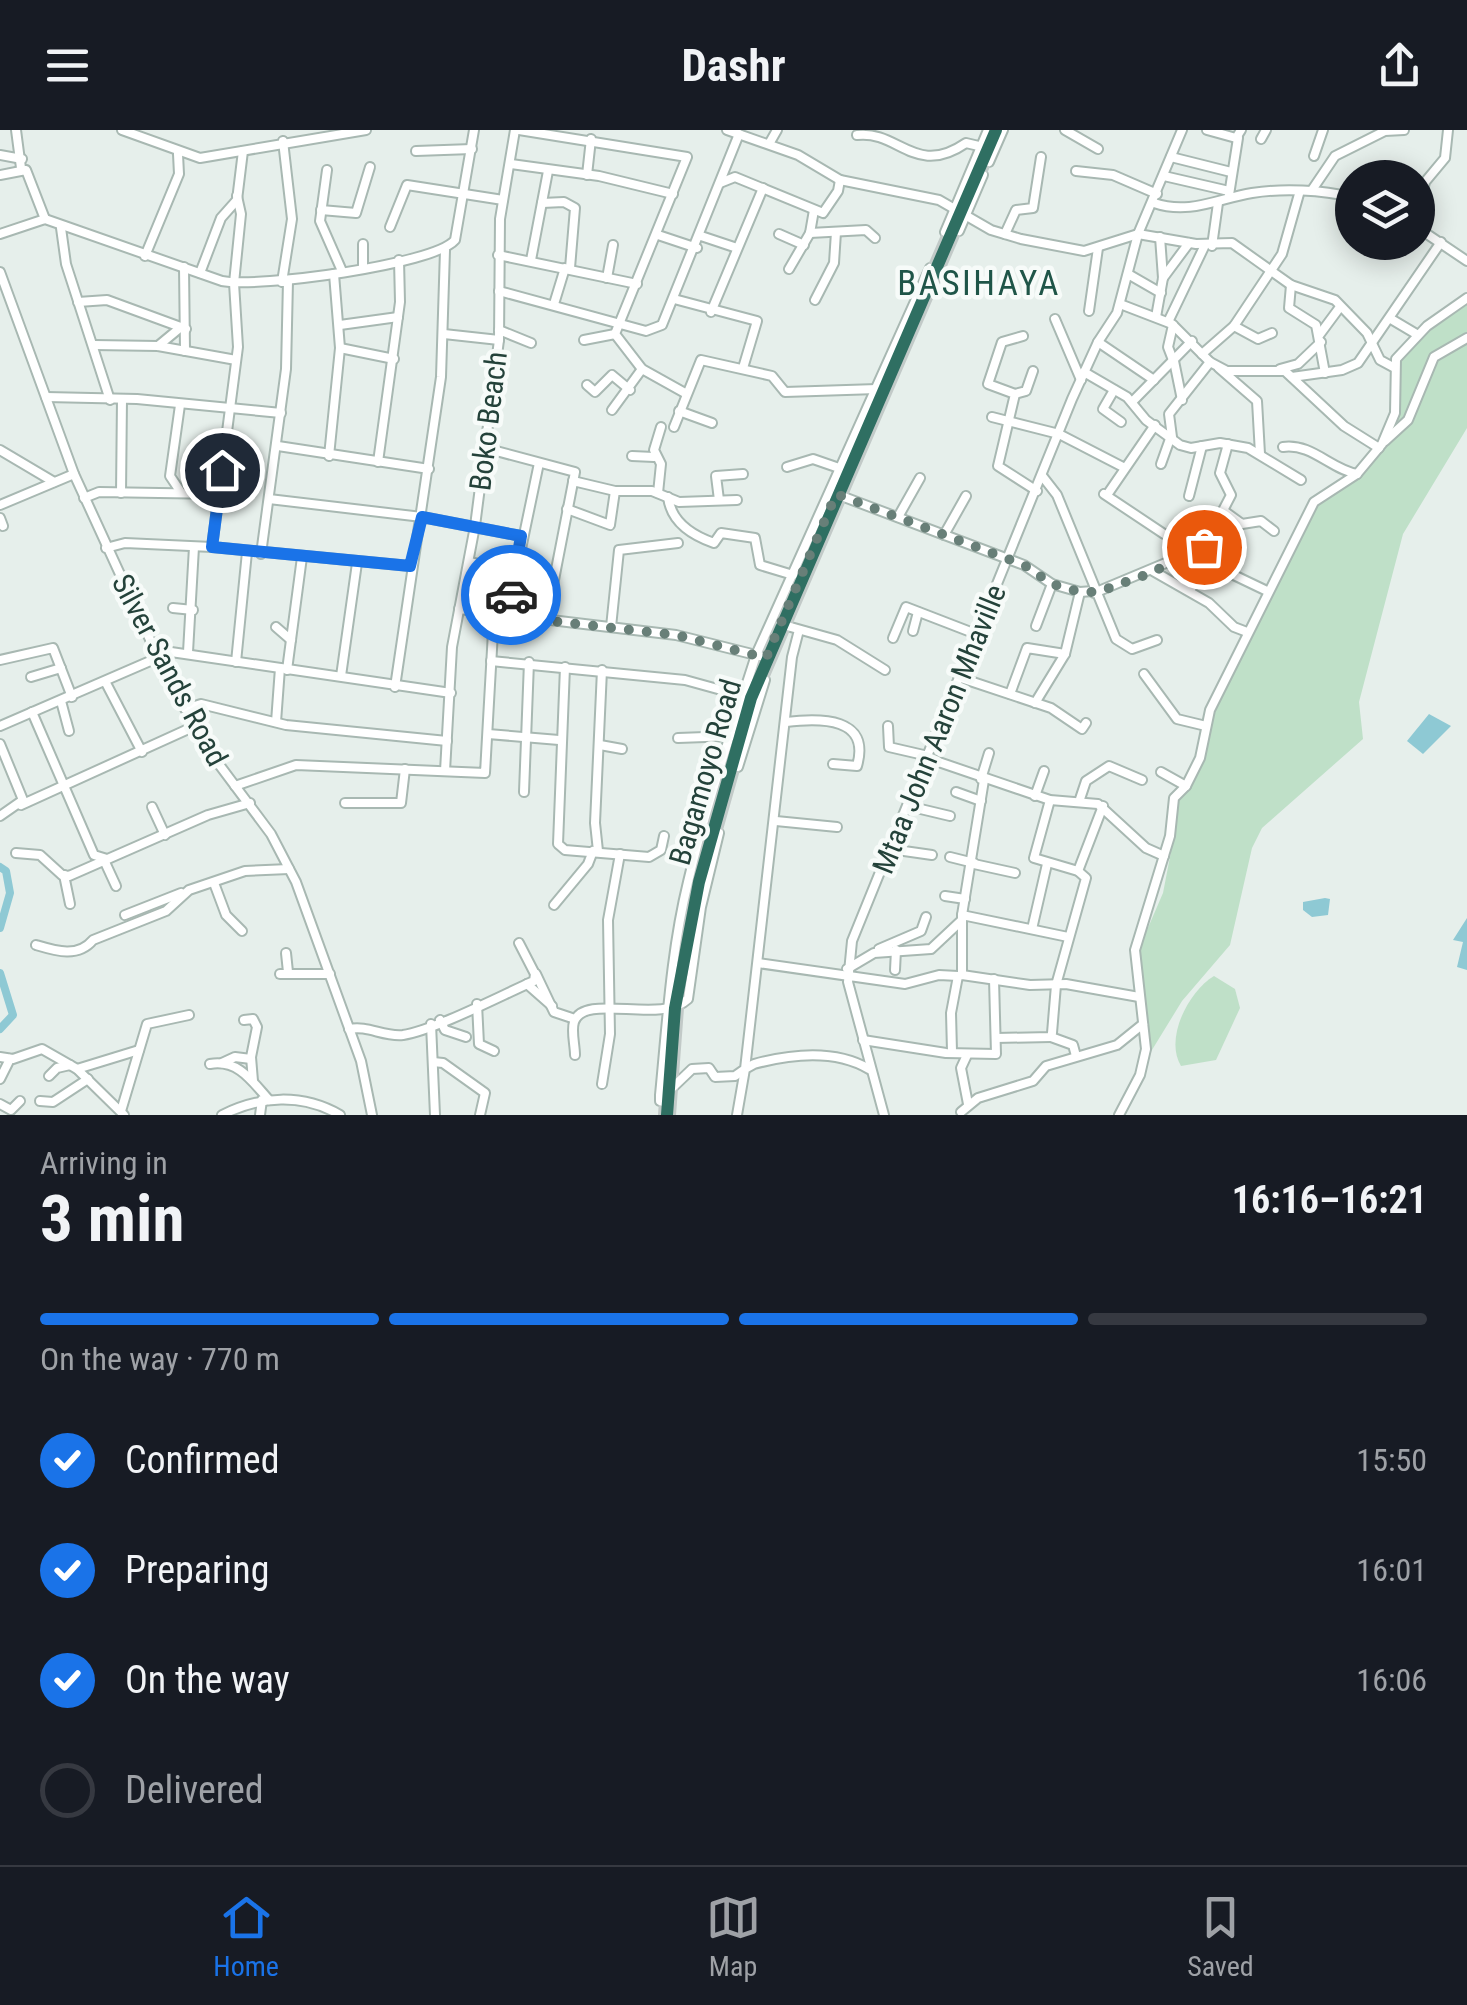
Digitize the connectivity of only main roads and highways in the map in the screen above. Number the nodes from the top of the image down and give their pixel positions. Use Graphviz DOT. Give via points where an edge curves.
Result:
graph roads {
  1 [pos="1000,130"];
  2 [pos="668,1103"];
  1 -- 2 [label="highway, Bagamoyo Road" via="985,148 784,625 761,656 746,697 672,1009"];
}
